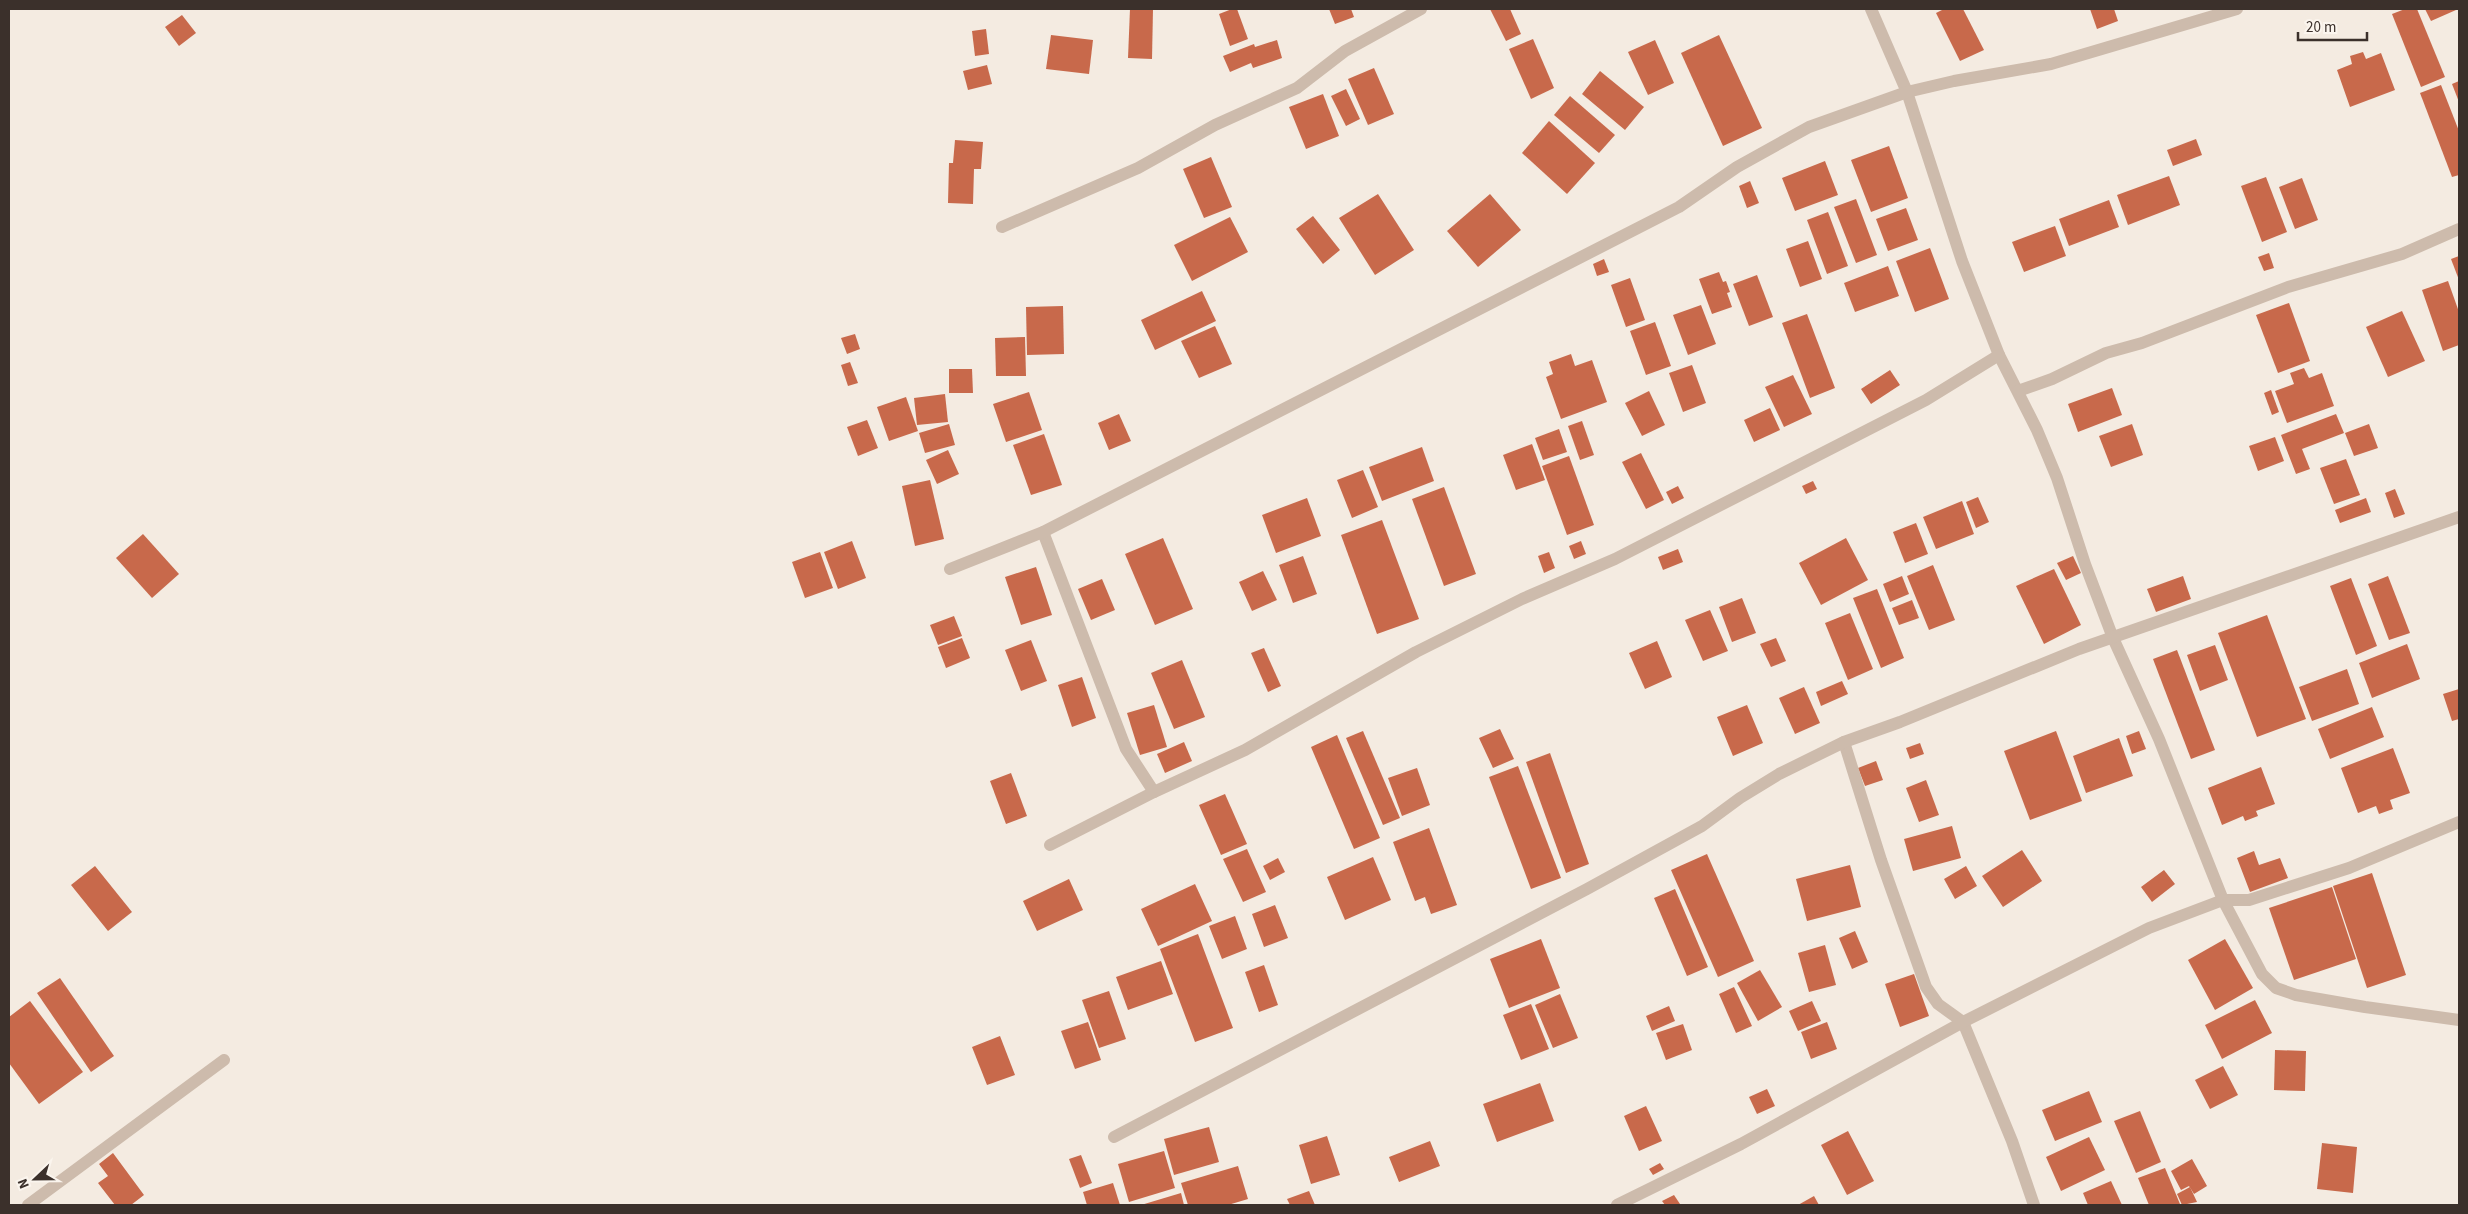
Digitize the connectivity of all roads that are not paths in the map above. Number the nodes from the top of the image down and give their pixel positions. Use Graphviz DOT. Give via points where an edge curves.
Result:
graph roads {
  1 [pos="1420,9"];
  2 [pos="1871,9"];
  3 [pos="2237,9"];
  4 [pos="1907,92"];
  5 [pos="1002,227"];
  6 [pos="2459,229"];
  7 [pos="1999,355"];
  8 [pos="2018,392"];
  9 [pos="2459,517"];
  10 [pos="1043,532"];
  11 [pos="950,569"];
  12 [pos="2113,638"];
  13 [pos="1844,742"];
  14 [pos="1154,792"];
  15 [pos="2459,822"];
  16 [pos="1050,845"];
  17 [pos="2223,900"];
  18 [pos="2459,1020"];
  19 [pos="1963,1022"];
  20 [pos="224,1060"];
  21 [pos="1114,1137"];
  22 [pos="28,1205"];
  23 [pos="1617,1205"];
  24 [pos="2034,1205"];
  1 -- 5 [label="street" via="1345,51 1297,88 1214,125 1138,168"];
  2 -- 4 [label="street"];
  3 -- 4 [label="street" via="2052,64"];
  4 -- 7 [label="street" via="1962,261"];
  4 -- 10 [label="street" via="1809,127 1737,167 1679,207"];
  6 -- 8 [label="street" via="2402,254 2288,287 2142,344 2106,353"];
  7 -- 8 [label="street"];
  7 -- 14 [label="street" via="1926,400 1615,559 1522,599 1416,652 1245,750"];
  8 -- 12 [label="street" via="2057,478"];
  9 -- 12 [label="street"];
  10 -- 11 [label="street"];
  10 -- 14 [label="street" via="1126,749"];
  12 -- 13 [label="street"];
  12 -- 17 [label="street" via="2159,739"];
  13 -- 19 [label="street" via="1926,987 1938,1004"];
  13 -- 21 [label="street" via="1779,774 1702,826 1587,889"];
  14 -- 16 [label="street"];
  15 -- 17 [label="street" via="2349,868 2249,900"];
  17 -- 18 [label="street" via="2262,974 2276,988 2296,995"];
  17 -- 19 [label="street" via="2149,928"];
  19 -- 23 [label="street" via="1741,1144"];
  19 -- 24 [label="street" via="2012,1141"];
  20 -- 22 [label="street"];
}
